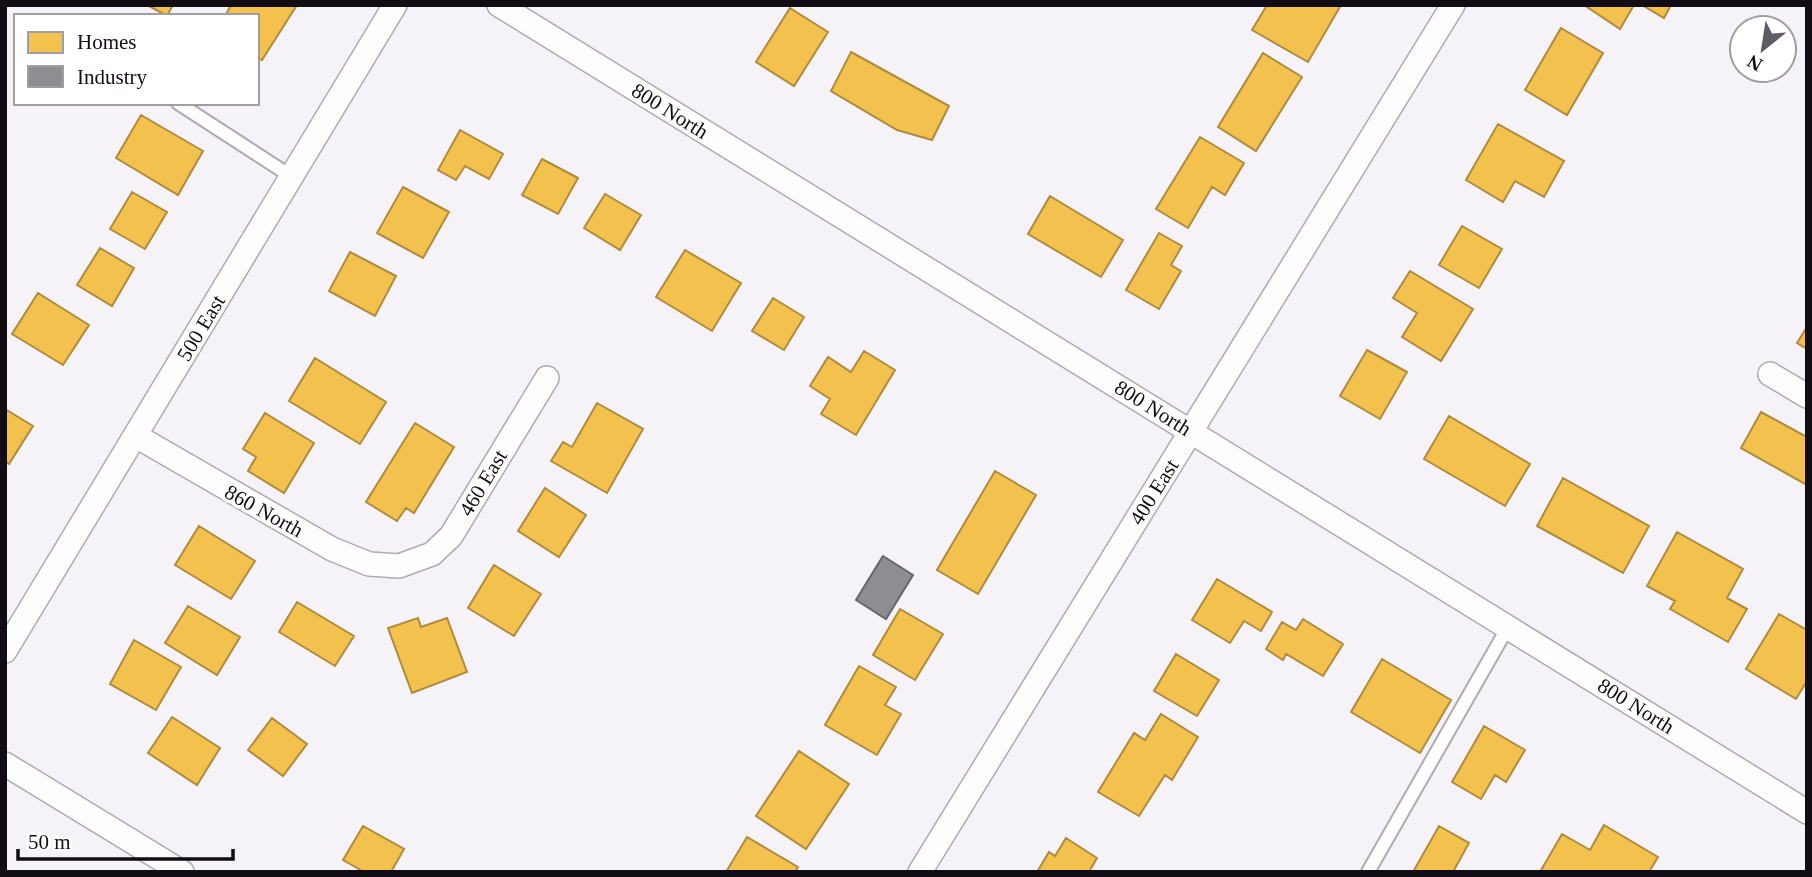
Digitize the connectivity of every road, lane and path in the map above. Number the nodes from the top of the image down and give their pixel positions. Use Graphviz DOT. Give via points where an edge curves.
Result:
graph roads {
  1 [pos="395,5"];
  2 [pos="499,5"];
  3 [pos="1453,5"];
  4 [pos="181,105"];
  5 [pos="292,177"];
  6 [pos="1770,374"];
  7 [pos="547,378"];
  8 [pos="1807,396"];
  9 [pos="1192,432"];
  10 [pos="136,436"];
  11 [pos="399,566"];
  12 [pos="1508,627"];
  13 [pos="5,651"];
  14 [pos="5,764"];
  15 [pos="1807,811"];
  16 [pos="182,872"];
  17 [pos="920,872"];
  18 [pos="1368,872"];
  1 -- 5 [label="street, 500 East"];
  2 -- 9 [label="street, 800 North"];
  3 -- 9 [label="street, 400 East"];
  4 -- 5 [label="lane"];
  5 -- 10 [label="street, 500 East"];
  6 -- 8 [label="street"];
  7 -- 11 [label="street, 460 East" via="451,536 432,554"];
  9 -- 12 [label="street, 800 North"];
  9 -- 17 [label="street, 400 East"];
  10 -- 11 [label="street, 860 North" via="332,549 369,564"];
  10 -- 13 [label="street, 500 East"];
  12 -- 15 [label="street, 800 North"];
  12 -- 18 [label="lane"];
  14 -- 16 [label="street"];
}
